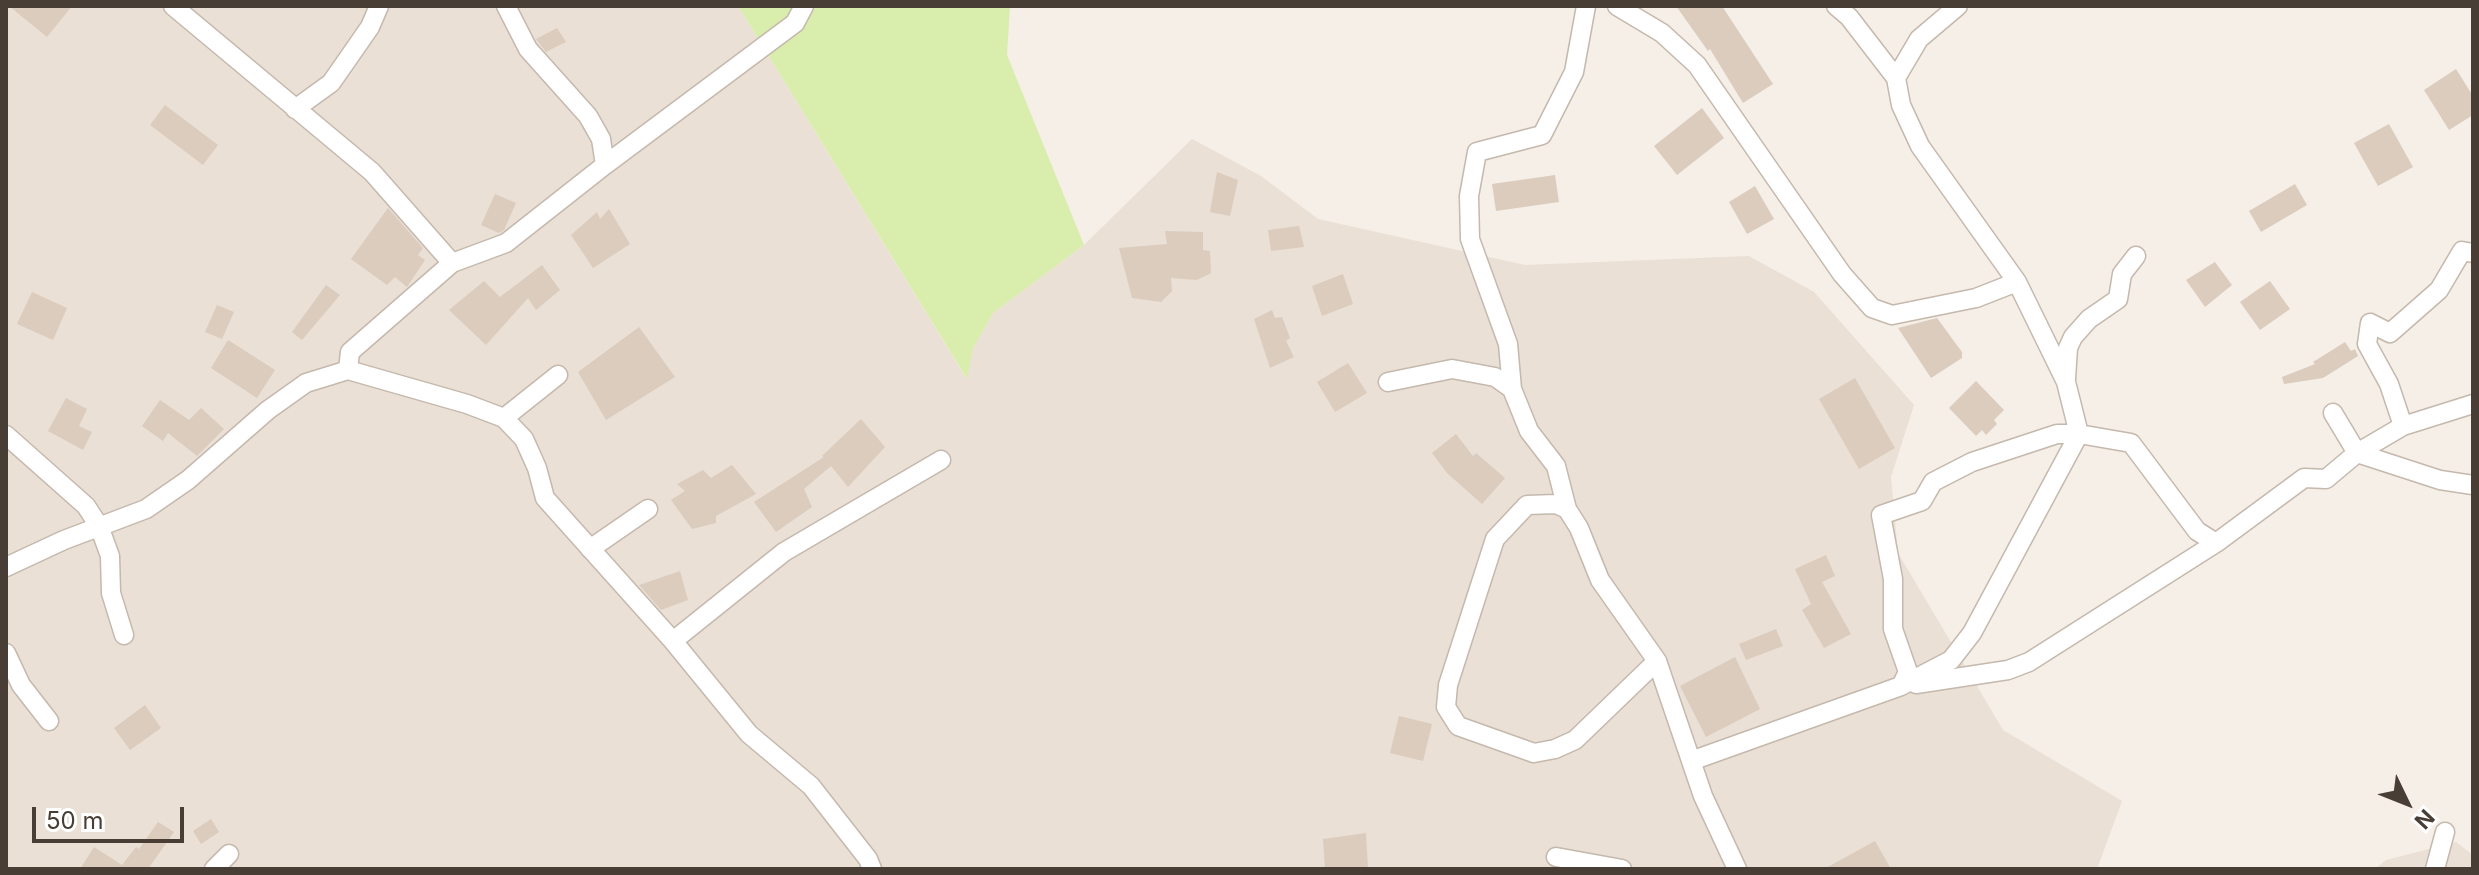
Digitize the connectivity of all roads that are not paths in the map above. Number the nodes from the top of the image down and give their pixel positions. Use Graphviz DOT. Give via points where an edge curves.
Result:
graph roads {
  1 [pos="173,6"];
  2 [pos="379,6"];
  3 [pos="506,6"];
  4 [pos="804,6"];
  5 [pos="1586,6"];
  6 [pos="1617,6"];
  7 [pos="1836,6"];
  8 [pos="1958,6"];
  9 [pos="1896,78"];
  10 [pos="295,109"];
  11 [pos="605,165"];
  12 [pos="2473,253"];
  13 [pos="2136,256"];
  14 [pos="452,263"];
  15 [pos="2017,282"];
  16 [pos="348,370"];
  17 [pos="558,375"];
  18 [pos="1388,382"];
  19 [pos="2066,382"];
  20 [pos="1512,389"];
  21 [pos="2473,404"];
  22 [pos="2333,413"];
  23 [pos="504,418"];
  24 [pos="2403,426"];
  25 [pos="2079,434"];
  26 [pos="6,435"];
  27 [pos="2357,453"];
  28 [pos="941,460"];
  29 [pos="2473,485"];
  30 [pos="648,509"];
  31 [pos="1567,509"];
  32 [pos="99,526"];
  33 [pos="2216,543"];
  34 [pos="590,549"];
  35 [pos="6,567"];
  36 [pos="124,635"];
  37 [pos="673,641"];
  38 [pos="6,653"];
  39 [pos="1657,661"];
  40 [pos="1901,686"];
  41 [pos="49,721"];
  42 [pos="1691,761"];
  43 [pos="2445,832"];
  44 [pos="229,854"];
  45 [pos="1556,857"];
  46 [pos="214,869"];
  47 [pos="872,869"];
  48 [pos="1622,869"];
  49 [pos="1737,869"];
  50 [pos="2435,869"];
  1 -- 10 [label="street"];
  2 -- 10 [label="street" via="331,83"];
  3 -- 11 [label="street" via="528,49 588,116 601,139"];
  4 -- 11 [label="street" via="795,23"];
  5 -- 20 [label="street" via="1574,72 1542,135 1477,152 1469,196 1470,239 1508,344"];
  6 -- 15 [label="street" via="1662,33 1697,65 1842,274 1872,308 1892,315 1976,298"];
  7 -- 9 [label="street"];
  8 -- 9 [label="street" via="1919,39"];
  9 -- 15 [label="street" via="1901,105 1920,146"];
  10 -- 14 [label="street" via="372,172"];
  11 -- 14 [label="street" via="506,243"];
  12 -- 24 [label="street" via="2462,251 2439,290 2390,333 2370,323 2367,344 2389,384"];
  13 -- 19 [label="street" via="2122,274 2118,299 2073,337"];
  14 -- 16 [label="street" via="350,352"];
  15 -- 19 [label="street"];
  16 -- 23 [label="street"];
  16 -- 32 [label="street" via="306,383 188,480 146,509"];
  17 -- 23 [label="street"];
  18 -- 20 [label="street" via="1452,369 1495,377"];
  19 -- 25 [label="street"];
  20 -- 31 [label="street" via="1529,431 1556,466"];
  21 -- 24 [label="street"];
  22 -- 27 [label="street"];
  23 -- 34 [label="street" via="524,439 545,498"];
  24 -- 27 [label="street"];
  25 -- 33 [label="street" via="2131,443 2197,531"];
  25 -- 40 [label="street" via="1972,633 1951,660"];
  25 -- 40 [label="street" via="2057,434 1972,462 1933,482 1922,501 1881,515 1893,579 1893,629 1908,672"];
  26 -- 32 [label="street" via="86,506"];
  27 -- 29 [label="street"];
  27 -- 33 [label="street" via="2326,479 2304,478"];
  28 -- 37 [label="street" via="784,552"];
  30 -- 34 [label="street"];
  31 -- 39 [label="street" via="1600,580"];
  31 -- 39 [label="street" via="1527,505 1495,539 1448,685 1446,707 1458,726 1534,753 1555,749 1575,740"];
  32 -- 35 [label="street"];
  32 -- 36 [label="street" via="110,556 111,593"];
  33 -- 40 [label="street" via="2029,662"];
  34 -- 37 [label="street"];
  37 -- 47 [label="street" via="749,734 811,786"];
  38 -- 41 [label="street" via="21,685"];
  39 -- 42 [label="street"];
  40 -- 42 [label="street"];
  42 -- 49 [label="street"];
  43 -- 50 [label="street"];
  44 -- 46 [label="street"];
  45 -- 48 [label="street"];
}
